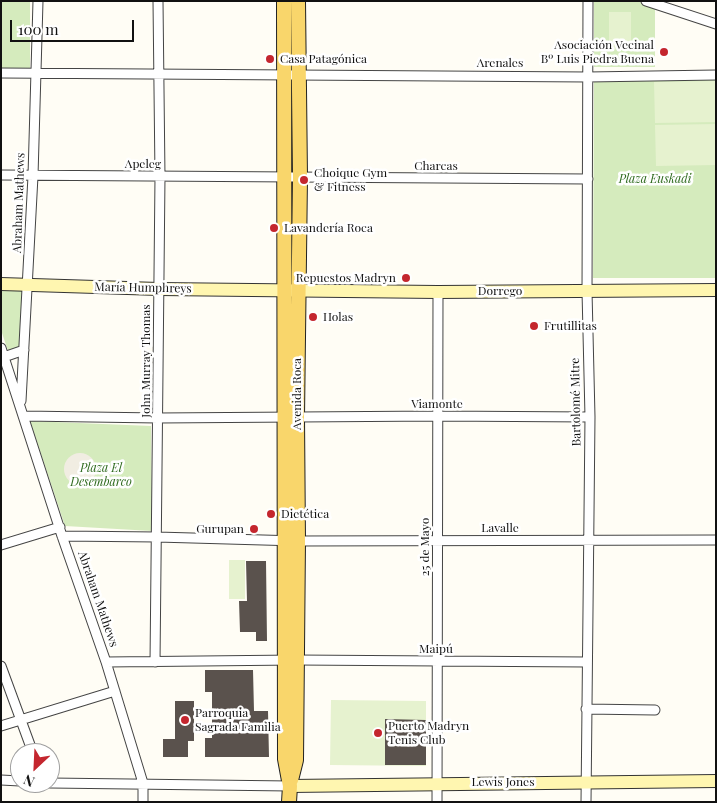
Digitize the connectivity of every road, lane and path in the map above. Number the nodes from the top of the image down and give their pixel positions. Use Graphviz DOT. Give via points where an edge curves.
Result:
graph roads {
  1 [pos="38,1"];
  2 [pos="158,1"];
  3 [pos="284,1"];
  4 [pos="298,1"];
  5 [pos="588,1"];
  6 [pos="646,1"];
  7 [pos="716,24"];
  8 [pos="1,73"];
  9 [pos="36,74"];
  10 [pos="284,74"];
  11 [pos="299,74"];
  12 [pos="160,75"];
  13 [pos="716,75"];
  14 [pos="588,76"];
  15 [pos="1,175"];
  16 [pos="33,176"];
  17 [pos="160,176"];
  18 [pos="284,177"];
  19 [pos="300,177"];
  20 [pos="588,179"];
  21 [pos="1,284"];
  22 [pos="28,285"];
  23 [pos="159,289"];
  24 [pos="291,290"];
  25 [pos="716,290"];
  26 [pos="587,291"];
  27 [pos="438,292"];
  28 [pos="24,350"];
  29 [pos="2,354"];
  30 [pos="20,406"];
  31 [pos="24,416"];
  32 [pos="438,416"];
  33 [pos="291,417"];
  34 [pos="590,417"];
  35 [pos="158,418"];
  36 [pos="61,532"];
  37 [pos="157,536"];
  38 [pos="291,540"];
  39 [pos="438,540"];
  40 [pos="589,540"];
  41 [pos="716,540"];
  42 [pos="1,545"];
  43 [pos="290,660"];
  44 [pos="106,662"];
  45 [pos="155,662"];
  46 [pos="437,662"];
  47 [pos="586,662"];
  48 [pos="1,666"];
  49 [pos="115,691"];
  50 [pos="586,710"];
  51 [pos="655,710"];
  52 [pos="20,721"];
  53 [pos="1,726"];
  54 [pos="29,743"];
  55 [pos="716,781"];
  56 [pos="586,782"];
  57 [pos="60,783"];
  58 [pos="143,783"];
  59 [pos="437,783"];
  60 [pos="290,786"];
  61 [pos="143,802"];
  62 [pos="290,802"];
  63 [pos="437,802"];
  64 [pos="586,802"];
  1 -- 9 [label="street, Abraham Mathews"];
  2 -- 12 [label="street, John Murray Thomas"];
  3 -- 10 [label="main road, Avenida Roca"];
  4 -- 11 [label="main road, Avenida Roca"];
  5 -- 14 [label="street, Bartolomé Mitre"];
  6 -- 7 [label="street"];
  8 -- 9 [label="street, Arenales"];
  9 -- 12 [label="street, Arenales"];
  9 -- 16 [label="street, Abraham Mathews"];
  10 -- 11 [label="street, Arenales"];
  10 -- 12 [label="street, Arenales"];
  10 -- 18 [label="main road, Avenida Roca"];
  11 -- 14 [label="street, Arenales"];
  11 -- 19 [label="main road, Avenida Roca"];
  12 -- 17 [label="street, John Murray Thomas"];
  13 -- 14 [label="street, Arenales"];
  14 -- 20 [label="street, Bartolomé Mitre"];
  15 -- 16 [label="street, Apeleg"];
  16 -- 17 [label="street, Apeleg"];
  16 -- 22 [label="street, Abraham Mathews"];
  17 -- 18 [label="street, Apeleg"];
  17 -- 23 [label="street, John Murray Thomas"];
  18 -- 19 [label="street, Charcas"];
  18 -- 24 [label="main road, Avenida Roca"];
  19 -- 20 [label="street, Charcas"];
  19 -- 24 [label="main road, Avenida Roca"];
  20 -- 26 [label="street, Bartolomé Mitre"];
  21 -- 22 [label="main road, María Humphreys"];
  22 -- 23 [label="main road, María Humphreys"];
  22 -- 28 [label="street, Abraham Mathews"];
  23 -- 24 [label="main road, María Humphreys"];
  23 -- 35 [label="street, John Murray Thomas"];
  24 -- 27 [label="main road, Dorrego"];
  24 -- 33 [label="main road, Avenida Roca"];
  25 -- 26 [label="main road, Dorrego"];
  26 -- 27 [label="main road, Dorrego"];
  26 -- 34 [label="street, Bartolomé Mitre"];
  27 -- 32 [label="street, 25 de Mayo"];
  28 -- 29 [label="street"];
  28 -- 30 [label="street, Abraham Mathews"];
  29 -- 30 [label="street, Abraham Mathews"];
  30 -- 31 [label="street, Abraham Mathews"];
  31 -- 35 [label="street, Viamonte"];
  31 -- 36 [label="street, Abraham Mathews"];
  32 -- 33 [label="street, Viamonte"];
  32 -- 34 [label="street, Viamonte"];
  32 -- 39 [label="street, 25 de Mayo"];
  33 -- 35 [label="street, Viamonte"];
  33 -- 38 [label="main road, Avenida Roca"];
  34 -- 40 [label="street, Bartolomé Mitre"];
  35 -- 37 [label="street, John Murray Thomas"];
  36 -- 37 [label="street, Lavalle"];
  36 -- 42 [label="street, Lavalle"];
  36 -- 44 [label="street, Abraham Mathews"];
  37 -- 38 [label="street, Lavalle"];
  37 -- 45 [label="street, John Murray Thomas"];
  38 -- 39 [label="street, Lavalle"];
  38 -- 43 [label="main road, Avenida Roca"];
  39 -- 40 [label="street, Lavalle"];
  39 -- 46 [label="street, 25 de Mayo"];
  40 -- 41 [label="street, Lavalle"];
  40 -- 47 [label="street, Bartolomé Mitre"];
  43 -- 45 [label="street, Maipú"];
  43 -- 46 [label="street, Maipú"];
  43 -- 60 [label="main road, Avenida Roca" via="296,760"];
  44 -- 45 [label="street, Maipú"];
  44 -- 49 [label="street, Abraham Mathews"];
  46 -- 47 [label="street, Maipú"];
  46 -- 59 [label="street, 25 de Mayo"];
  47 -- 50 [label="street, Bartolomé Mitre"];
  48 -- 52 [label="street"];
  49 -- 52 [label="street"];
  49 -- 58 [label="street, Abraham Mathews"];
  50 -- 51 [label="street"];
  50 -- 56 [label="street, Bartolomé Mitre"];
  52 -- 53 [label="street"];
  52 -- 54 [label="street"];
  55 -- 56 [label="main road, Lewis Jones"];
  56 -- 59 [label="main road, Lewis Jones"];
  56 -- 64 [label="street, Bartolomé Mitre"];
  57 -- 58 [label="street"];
  58 -- 60 [label="street"];
  58 -- 61 [label="street, Abraham Mathews"];
  59 -- 60 [label="main road, Lewis Jones"];
  59 -- 63 [label="street, 25 de Mayo"];
  60 -- 62 [label="main road, Avenida Roca"];
}
